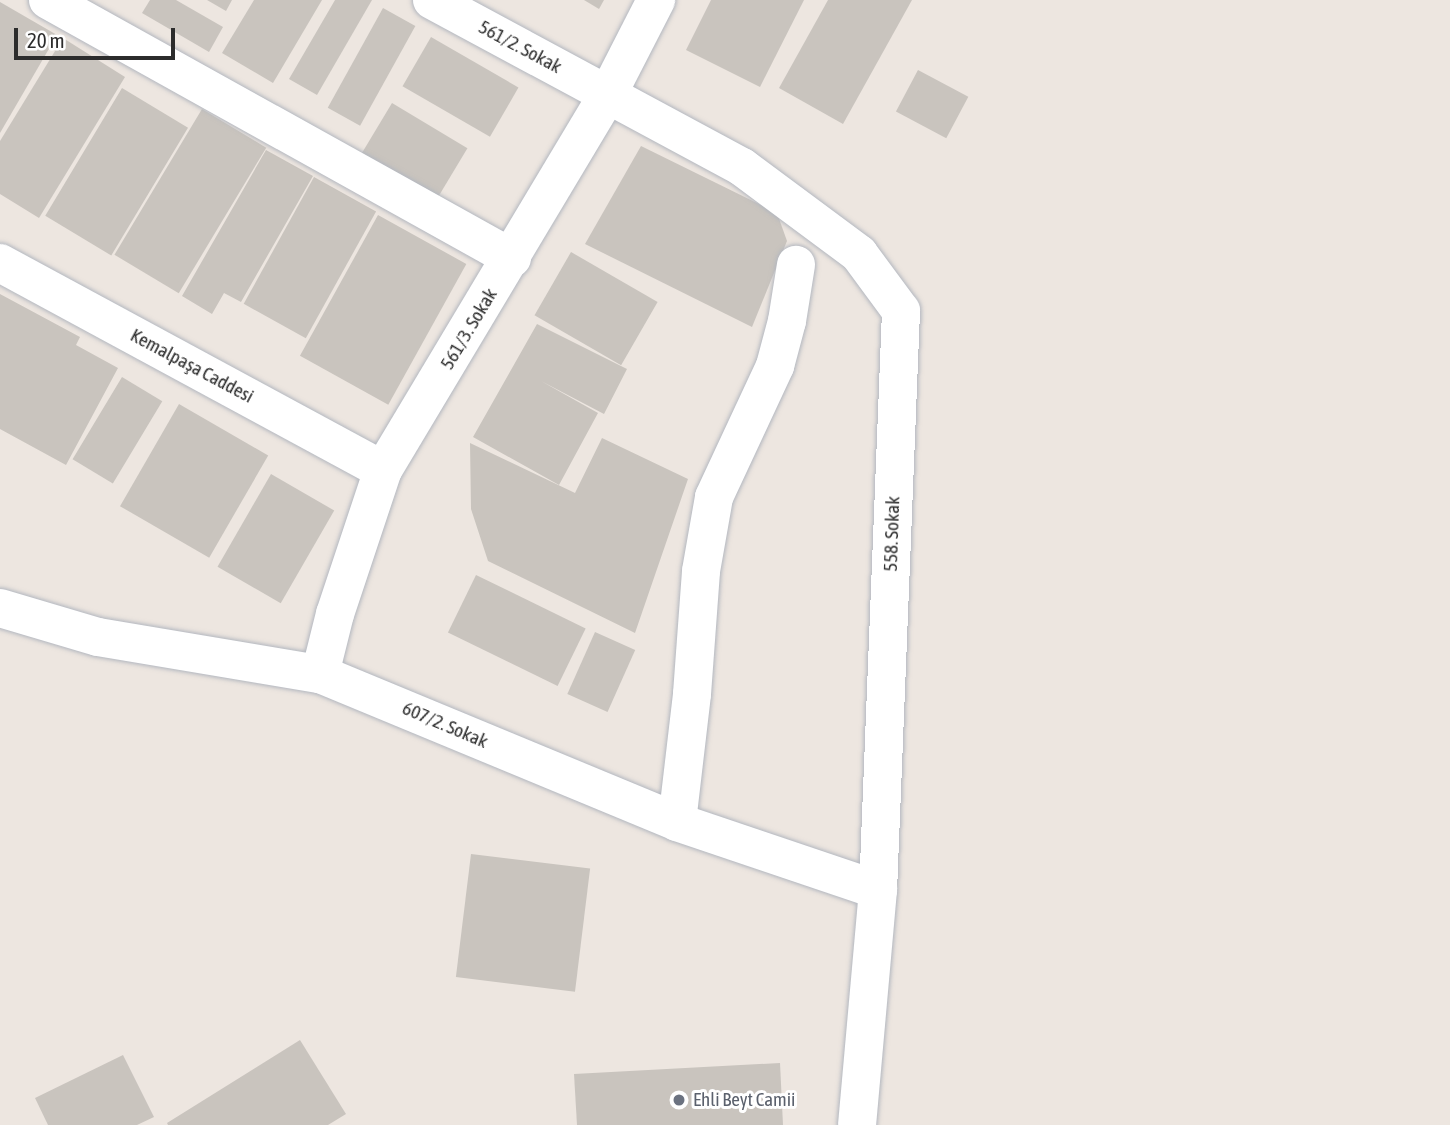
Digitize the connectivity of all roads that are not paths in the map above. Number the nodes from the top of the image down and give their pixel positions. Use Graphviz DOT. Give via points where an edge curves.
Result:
graph roads {
  1 [pos="48,0"];
  2 [pos="432,0"];
  3 [pos="656,0"];
  4 [pos="608,94"];
  5 [pos="512,258"];
  6 [pos="0,263"];
  7 [pos="796,265"];
  8 [pos="383,470"];
  9 [pos="0,608"];
  10 [pos="320,674"];
  11 [pos="677,822"];
  12 [pos="878,890"];
  13 [pos="857,1125"];
  1 -- 5 [label="street"];
  2 -- 4 [label="street, 561/2. Sokak"];
  3 -- 4 [label="street, 561/3. Sokak"];
  4 -- 5 [label="street, 561/3. Sokak"];
  4 -- 12 [label="street, 558. Sokak" via="742,167 859,254 901,311"];
  5 -- 8 [label="street, 561/3. Sokak"];
  6 -- 8 [label="street, Kemalpaşa Caddesi"];
  7 -- 11 [label="street" via="775,366 714,497 701,571"];
  8 -- 10 [label="street, 561/3. Sokak"];
  9 -- 10 [label="street, 607/2. Sokak" via="98,638"];
  10 -- 11 [label="street, 607/2. Sokak"];
  11 -- 12 [label="street, 607/2. Sokak"];
  12 -- 13 [label="street, 558. Sokak"];
}
